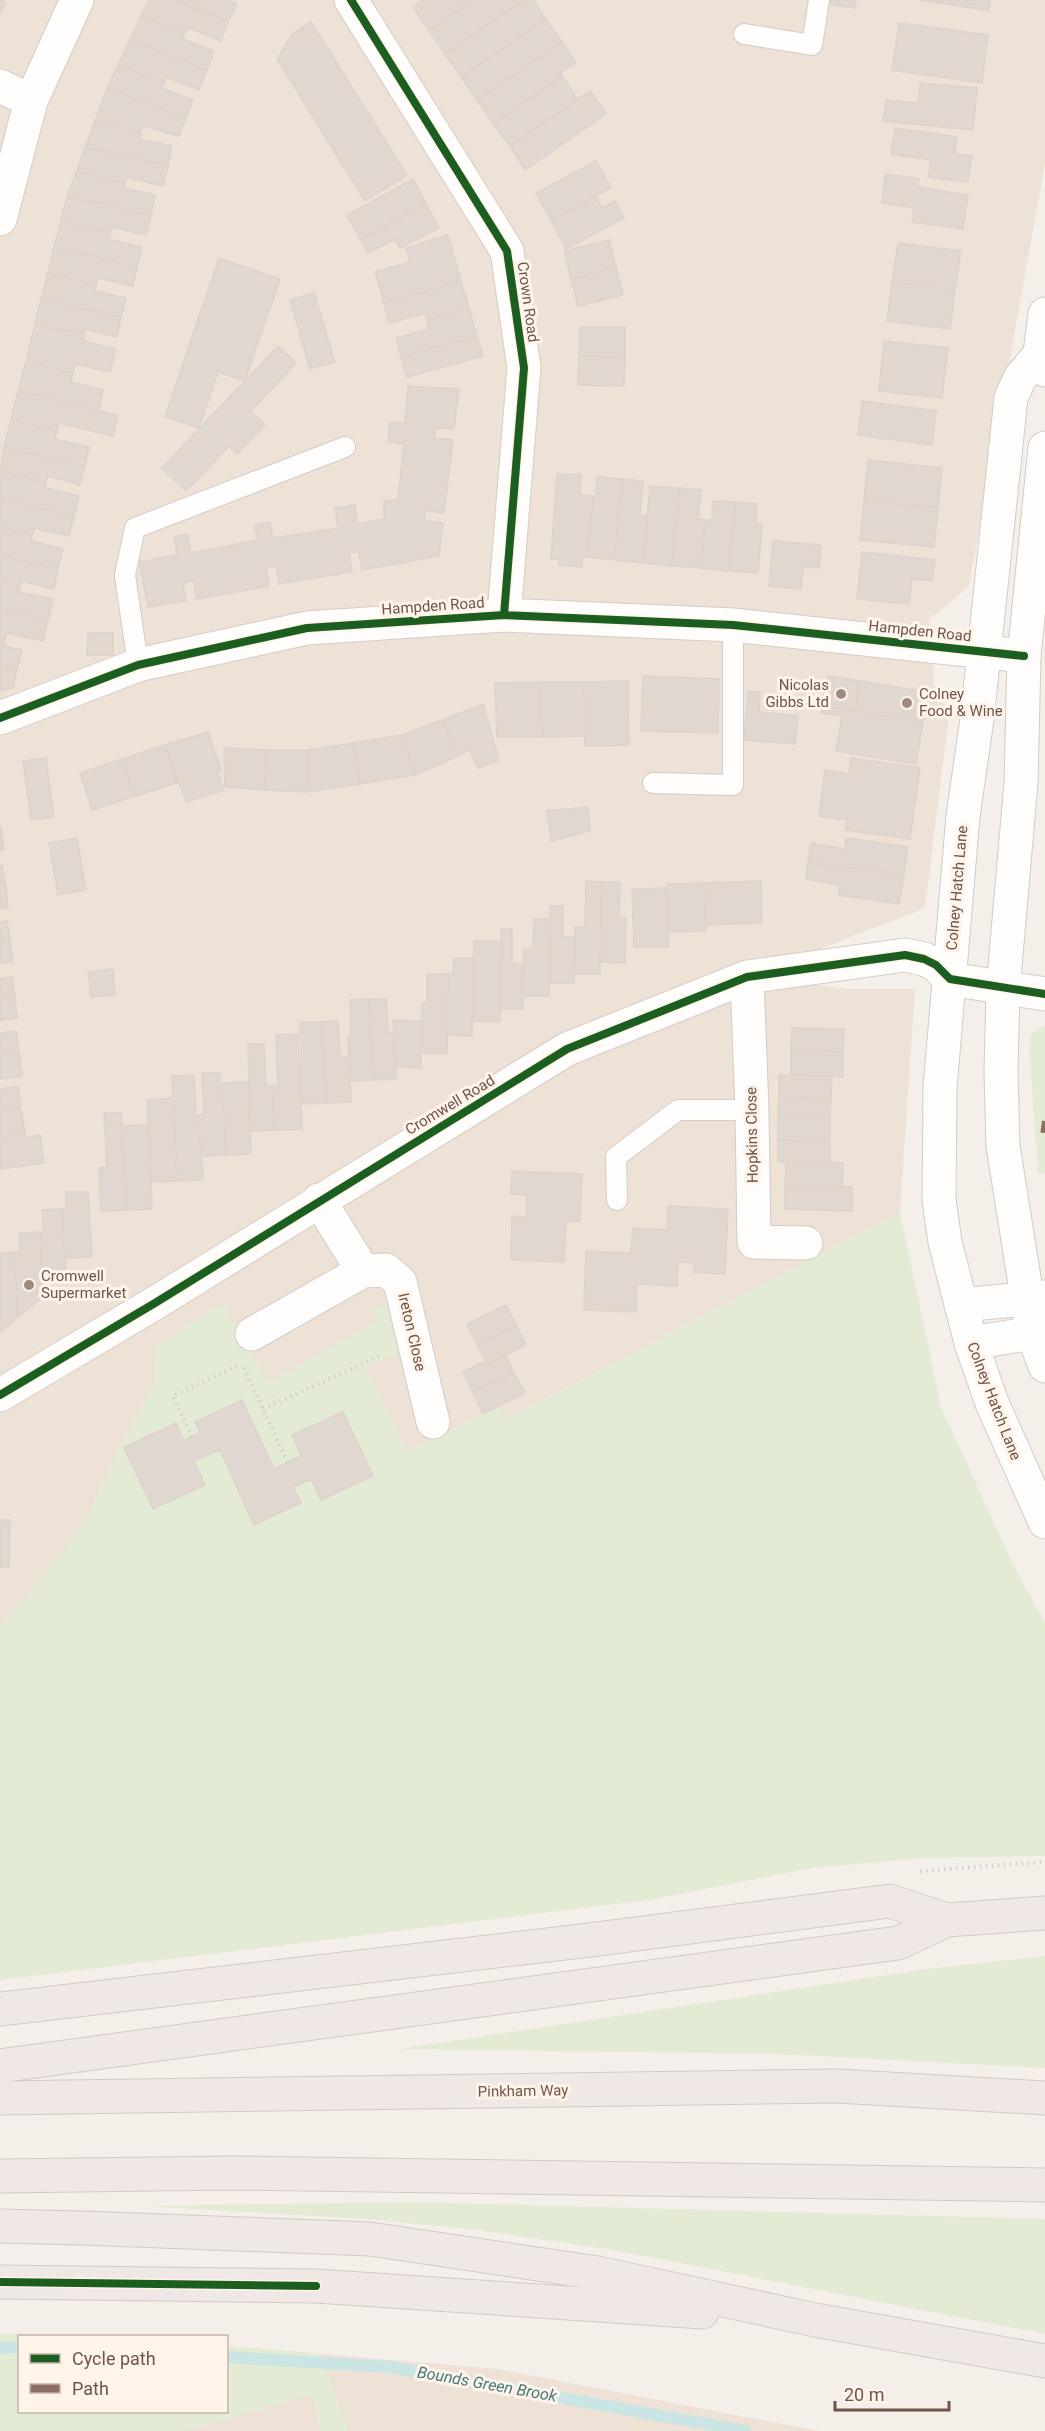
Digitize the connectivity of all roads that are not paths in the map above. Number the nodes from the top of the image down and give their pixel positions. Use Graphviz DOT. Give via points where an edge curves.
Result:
graph roads {
  1 [pos="76,0"];
  2 [pos="351,0"];
  3 [pos="819,0"];
  4 [pos="744,34"];
  5 [pos="0,86"];
  6 [pos="31,101"];
  7 [pos="0,219"];
  8 [pos="1045,314"];
  9 [pos="1042,362"];
  10 [pos="345,447"];
  11 [pos="1045,448"];
  12 [pos="504,615"];
  13 [pos="733,625"];
  14 [pos="984,651"];
  15 [pos="1024,656"];
  16 [pos="138,665"];
  17 [pos="0,718"];
  18 [pos="653,783"];
  19 [pos="747,977"];
  20 [pos="950,979"];
  21 [pos="1003,989"];
  22 [pos="1045,994"];
  23 [pos="752,1110"];
  24 [pos="320,1200"];
  25 [pos="617,1200"];
  26 [pos="806,1243"];
  27 [pos="363,1271"];
  28 [pos="1036,1298"];
  29 [pos="961,1305"];
  30 [pos="1039,1333"];
  31 [pos="252,1334"];
  32 [pos="971,1343"];
  33 [pos="1045,1366"];
  34 [pos="0,1395"];
  35 [pos="433,1422"];
  36 [pos="1045,1522"];
  37 [pos="1045,1912"];
  38 [pos="947,1920"];
  39 [pos="0,2008"];
  40 [pos="0,2066"];
  41 [pos="0,2098"];
  42 [pos="1045,2098"];
  43 [pos="0,2176"];
  44 [pos="1045,2185"];
  45 [pos="0,2226"];
  46 [pos="0,2282"];
  47 [pos="815,2320"];
  48 [pos="1045,2361"];
  1 -- 6 [label="street"];
  2 -- 12 [label="street, Crown Road" via="507,251 524,368"];
  3 -- 4 [label="lane" via="812,45"];
  5 -- 6 [label="street"];
  6 -- 7 [label="street"];
  8 -- 9 [label="street, Colney Hatch Lane"];
  9 -- 14 [label="street, Colney Hatch Lane" via="1020,378 1011,398"];
  10 -- 16 [label="lane" via="135,528 125,575"];
  11 -- 15 [label="street"];
  12 -- 13 [label="street, Hampden Road"];
  12 -- 16 [label="street, Hampden Road" via="307,628"];
  13 -- 14 [label="street, Hampden Road"];
  13 -- 18 [label="lane" via="733,785"];
  14 -- 15 [label="street, Hampden Road"];
  14 -- 20 [label="street, Colney Hatch Lane" via="963,816"];
  15 -- 21 [label="street" via="1021,783"];
  16 -- 17 [label="street, Hampden Road"];
  19 -- 20 [label="street, Cromwell Road" via="905,956 936,965"];
  19 -- 23 [label="street, Hopkins Close"];
  19 -- 24 [label="street, Cromwell Road" via="567,1049"];
  20 -- 21 [label="street"];
  20 -- 29 [label="street, Colney Hatch Lane" via="940,1088 939,1200"];
  21 -- 22 [label="street"];
  21 -- 28 [label="street" via="1003,1146"];
  23 -- 25 [label="lane" via="678,1110 616,1156"];
  23 -- 26 [label="street, Hopkins Close" via="754,1242"];
  24 -- 27 [label="street"];
  24 -- 34 [label="street, Cromwell Road"];
  27 -- 31 [label="street"];
  27 -- 35 [label="street, Ireton Close" via="386,1270 400,1282"];
  28 -- 29 [label="street"];
  28 -- 30 [label="street"];
  29 -- 32 [label="street, Colney Hatch Lane"];
  30 -- 32 [label="street"];
  30 -- 33 [label="street"];
  32 -- 36 [label="street, Colney Hatch Lane" via="992,1403"];
  37 -- 38 [label="highway"];
  38 -- 39 [label="highway" via="890,1901 590,1941"];
  38 -- 40 [label="highway" via="898,1943"];
  41 -- 42 [label="highway, Pinkham Way" via="837,2086"];
  43 -- 44 [label="highway" via="234,2173"];
  45 -- 47 [label="highway" via="370,2239 598,2273"];
  46 -- 47 [label="highway" via="316,2286"];
  47 -- 48 [label="highway"];
}
